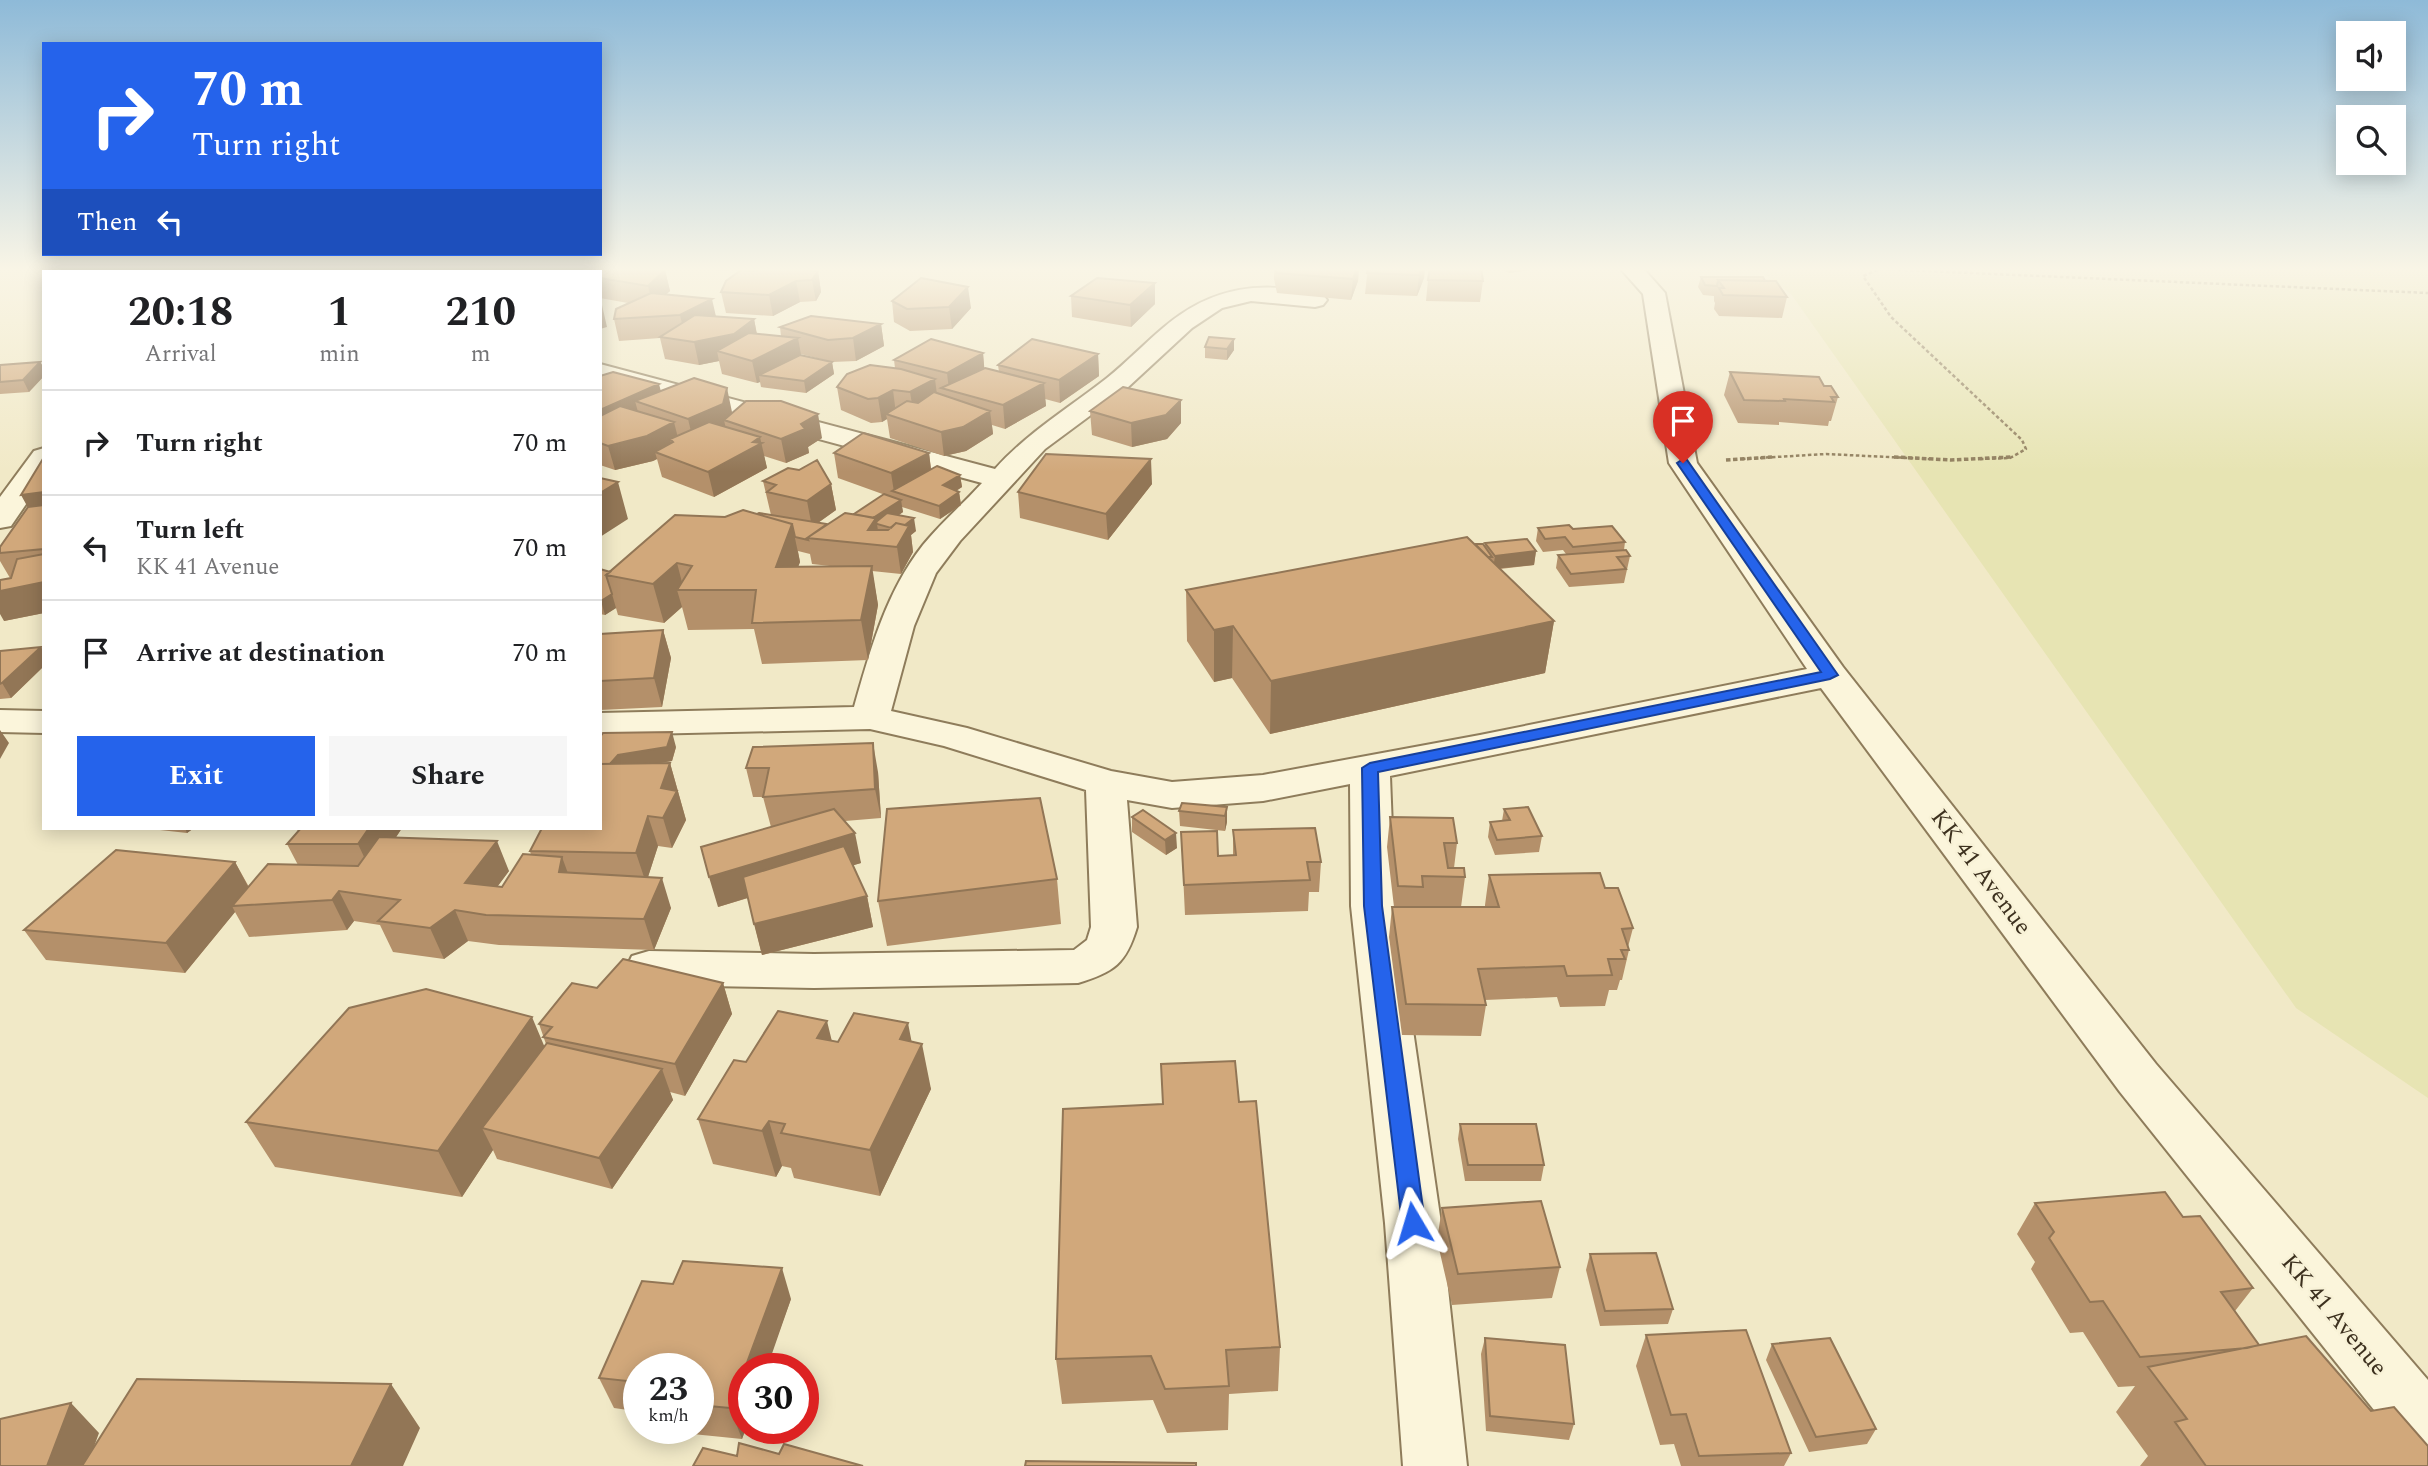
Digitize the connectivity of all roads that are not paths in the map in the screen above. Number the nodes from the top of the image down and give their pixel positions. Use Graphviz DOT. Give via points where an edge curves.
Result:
graph roads {
  1 [pos="1167,335"];
  2 [pos="1661,335"];
  3 [pos="602,373"];
  4 [pos="42,460"];
  5 [pos="1003,480"];
  6 [pos="3,512"];
  7 [pos="1830,675"];
  8 [pos="870,718"];
  9 [pos="0,721"];
  10 [pos="42,722"];
  11 [pos="602,724"];
  12 [pos="1370,768"];
  13 [pos="1106,783"];
  14 [pos="649,968"];
  15 [pos="2428,1428"];
  16 [pos="1435,1466"];
  1 -- 5 [label="street" via="1119,381 1043,436"];
  2 -- 7 [label="street, KK 41 Avenue" via="1683,463"];
  3 -- 5 [label="street"];
  4 -- 6 [label="street"];
  5 -- 8 [label="street" via="942,541 920,573 893,634"];
  7 -- 12 [label="street"];
  7 -- 15 [label="street, KK 41 Avenue" via="2138,1078"];
  8 -- 11 [label="street"];
  8 -- 13 [label="street" via="953,736"];
  9 -- 10 [label="street"];
  12 -- 13 [label="street" via="1264,788 1172,795"];
  12 -- 16 [label="street" via="1373,906 1413,1223"];
  13 -- 14 [label="street" via="1114,927 1108,947 1090,964 814,971"];
}
